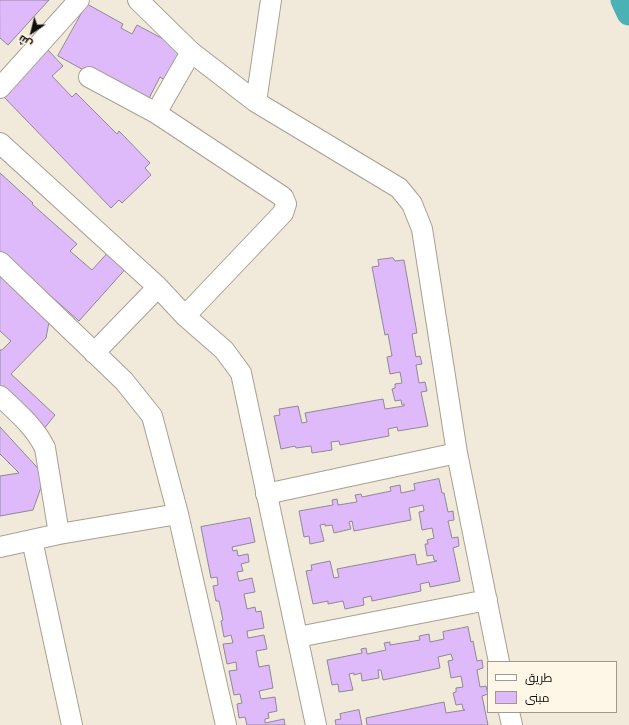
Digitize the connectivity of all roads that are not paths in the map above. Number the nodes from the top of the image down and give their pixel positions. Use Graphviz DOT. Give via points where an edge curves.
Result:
graph roads {
  1 [pos="79,0"];
  2 [pos="138,0"];
  3 [pos="271,0"];
  4 [pos="191,52"];
  5 [pos="89,77"];
  6 [pos="0,88"];
  7 [pos="256,102"];
  8 [pos="156,113"];
  9 [pos="0,143"];
  10 [pos="0,262"];
  11 [pos="158,288"];
  12 [pos="185,316"];
  13 [pos="94,353"];
  14 [pos="0,396"];
  15 [pos="457,453"];
  16 [pos="266,494"];
  17 [pos="178,514"];
  18 [pos="60,534"];
  19 [pos="32,540"];
  20 [pos="0,547"];
  21 [pos="487,600"];
  22 [pos="298,637"];
  23 [pos="499,661"];
  24 [pos="509,713"];
  25 [pos="72,725"];
  26 [pos="226,725"];
  27 [pos="316,725"];
  28 [pos="512,725"];
  1 -- 6 [label="street"];
  2 -- 4 [label="street"];
  3 -- 7 [label="street"];
  4 -- 7 [label="street"];
  4 -- 8 [label="street"];
  5 -- 8 [label="street"];
  7 -- 15 [label="street" via="399,188 412,204 422,229"];
  8 -- 12 [label="street" via="283,197 286,204 283,213"];
  9 -- 11 [label="street"];
  10 -- 13 [label="street"];
  11 -- 12 [label="street"];
  11 -- 13 [label="street"];
  12 -- 16 [label="street" via="224,350 241,373"];
  13 -- 17 [label="street" via="124,381 152,416"];
  14 -- 18 [label="street" via="35,432 45,448"];
  15 -- 16 [label="street"];
  15 -- 21 [label="street"];
  16 -- 22 [label="street"];
  17 -- 18 [label="street"];
  17 -- 26 [label="street"];
  18 -- 19 [label="street"];
  19 -- 20 [label="street"];
  19 -- 25 [label="street"];
  21 -- 22 [label="street"];
  21 -- 23 [label="street"];
  22 -- 27 [label="street"];
  24 -- 28 [label="street"];
}
